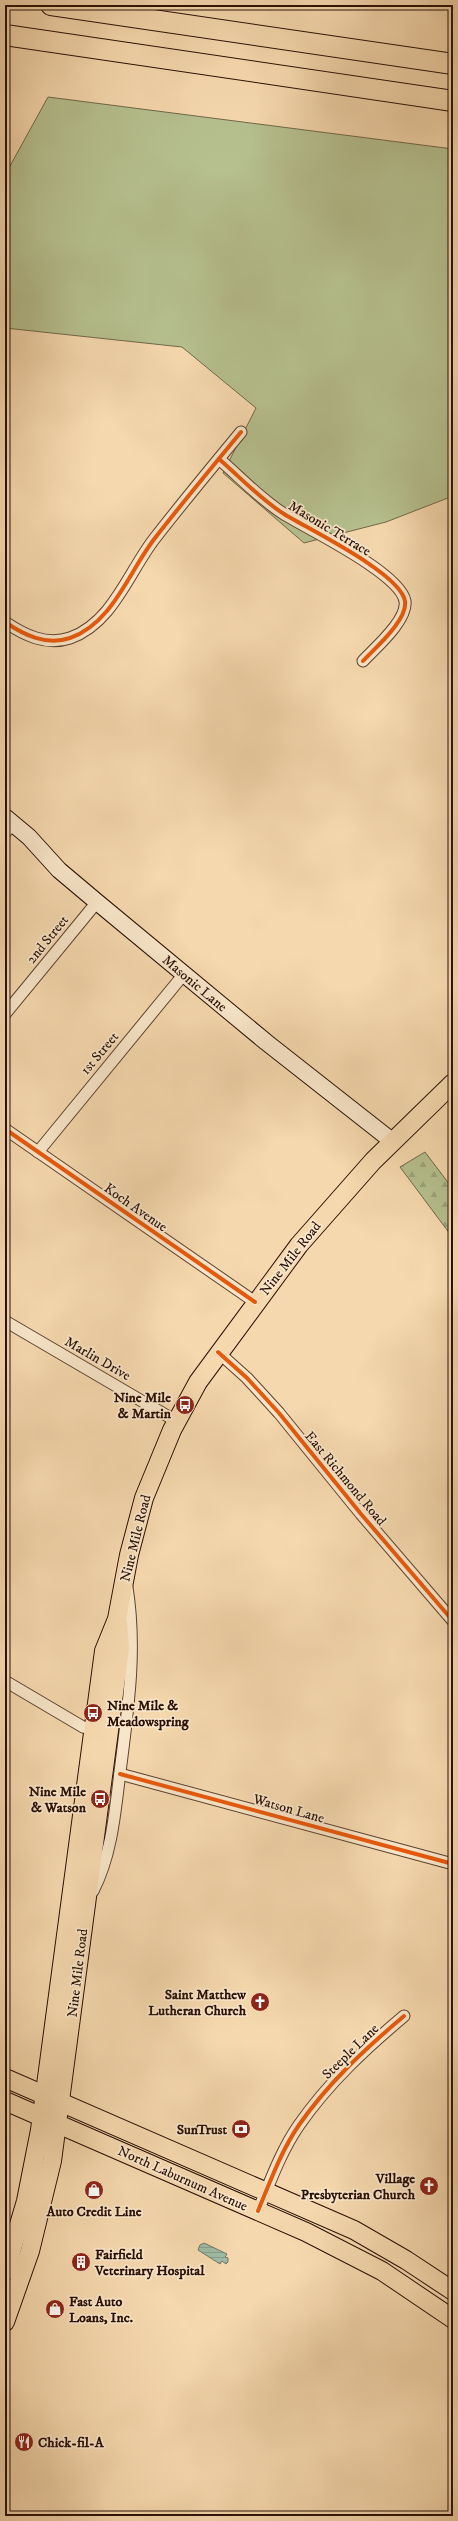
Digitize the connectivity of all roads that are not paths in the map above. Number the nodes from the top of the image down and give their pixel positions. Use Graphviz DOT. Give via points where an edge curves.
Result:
graph roads {
  1 [pos="52,5"];
  2 [pos="5,35"];
  3 [pos="453,64"];
  4 [pos="453,101"];
  5 [pos="241,432"];
  6 [pos="219,459"];
  7 [pos="5,622"];
  8 [pos="363,661"];
  9 [pos="8,824"];
  10 [pos="97,902"];
  11 [pos="184,974"];
  12 [pos="5,1014"];
  13 [pos="453,1083"];
  14 [pos="5,1128"];
  15 [pos="392,1141"];
  16 [pos="38,1152"];
  17 [pos="255,1302"];
  18 [pos="5,1321"];
  19 [pos="218,1352"];
  20 [pos="176,1421"];
  21 [pos="125,1575"];
  22 [pos="453,1621"];
  23 [pos="5,1681"];
  24 [pos="108,1731"];
  25 [pos="120,1774"];
  26 [pos="453,1864"];
  27 [pos="85,1906"];
  28 [pos="404,2016"];
  29 [pos="5,2078"];
  30 [pos="52,2099"];
  31 [pos="5,2101"];
  32 [pos="49,2120"];
  33 [pos="266,2191"];
  34 [pos="258,2211"];
  35 [pos="5,2272"];
  36 [pos="453,2291"];
  37 [pos="453,2319"];
  38 [pos="5,2322"];
  1 -- 3 [label="highway"];
  2 -- 4 [label="highway"];
  5 -- 6 [label="street"];
  6 -- 7 [label="street" via="154,540 112,603 86,629 68,639 44,640 22,633"];
  6 -- 8 [label="street, Masonic Terrace" via="283,513 359,558 401,591 405,601 403,615"];
  9 -- 10 [label="main road, Masonic Lane" via="29,837 59,870"];
  10 -- 11 [label="main road, Masonic Lane"];
  10 -- 12 [label="street, 2nd Street"];
  11 -- 15 [label="main road, Masonic Lane"];
  11 -- 16 [label="street, 1st Street"];
  13 -- 15 [label="main road, Nine Mile Road"];
  14 -- 16 [label="street, Koch Avenue"];
  15 -- 17 [label="main road, Nine Mile Road" via="299,1244"];
  16 -- 17 [label="street, Koch Avenue"];
  17 -- 19 [label="main road, Nine Mile Road"];
  18 -- 20 [label="street, Marlin Drive"];
  19 -- 20 [label="main road, Nine Mile Road"];
  19 -- 22 [label="street, East Richmond Road" via="247,1378 283,1417 361,1514"];
  20 -- 21 [label="main road, Nine Mile Road" via="144,1498"];
  21 -- 24 [label="main road, Nine Mile Road" via="117,1619 104,1652"];
  21 -- 24 [label="street" via="133,1637"];
  23 -- 24 [label="street" via="82,1727"];
  24 -- 25 [label="street"];
  24 -- 27 [label="main road, Nine Mile Road"];
  24 -- 30 [label="main road, Nine Mile Road"];
  25 -- 26 [label="street, Watson Lane"];
  25 -- 27 [label="street" via="106,1856"];
  27 -- 30 [label="main road, Nine Mile Road"];
  28 -- 33 [label="street, Steeple Lane" via="352,2060 330,2085 298,2126"];
  29 -- 30 [label="main road, North Laburnum Avenue"];
  30 -- 32 [label="main road, Nine Mile Road"];
  30 -- 33 [label="main road, North Laburnum Avenue"];
  31 -- 32 [label="main road, North Laburnum Avenue"];
  32 -- 34 [label="main road, North Laburnum Avenue"];
  32 -- 35 [label="main road, Nine Mile Road"];
  32 -- 38 [label="main road, Nine Mile Road" via="38,2220"];
  33 -- 34 [label="street, Steeple Lane"];
  33 -- 36 [label="main road, North Laburnum Avenue" via="354,2230"];
  34 -- 37 [label="main road, North Laburnum Avenue" via="313,2235 369,2264"];
}
